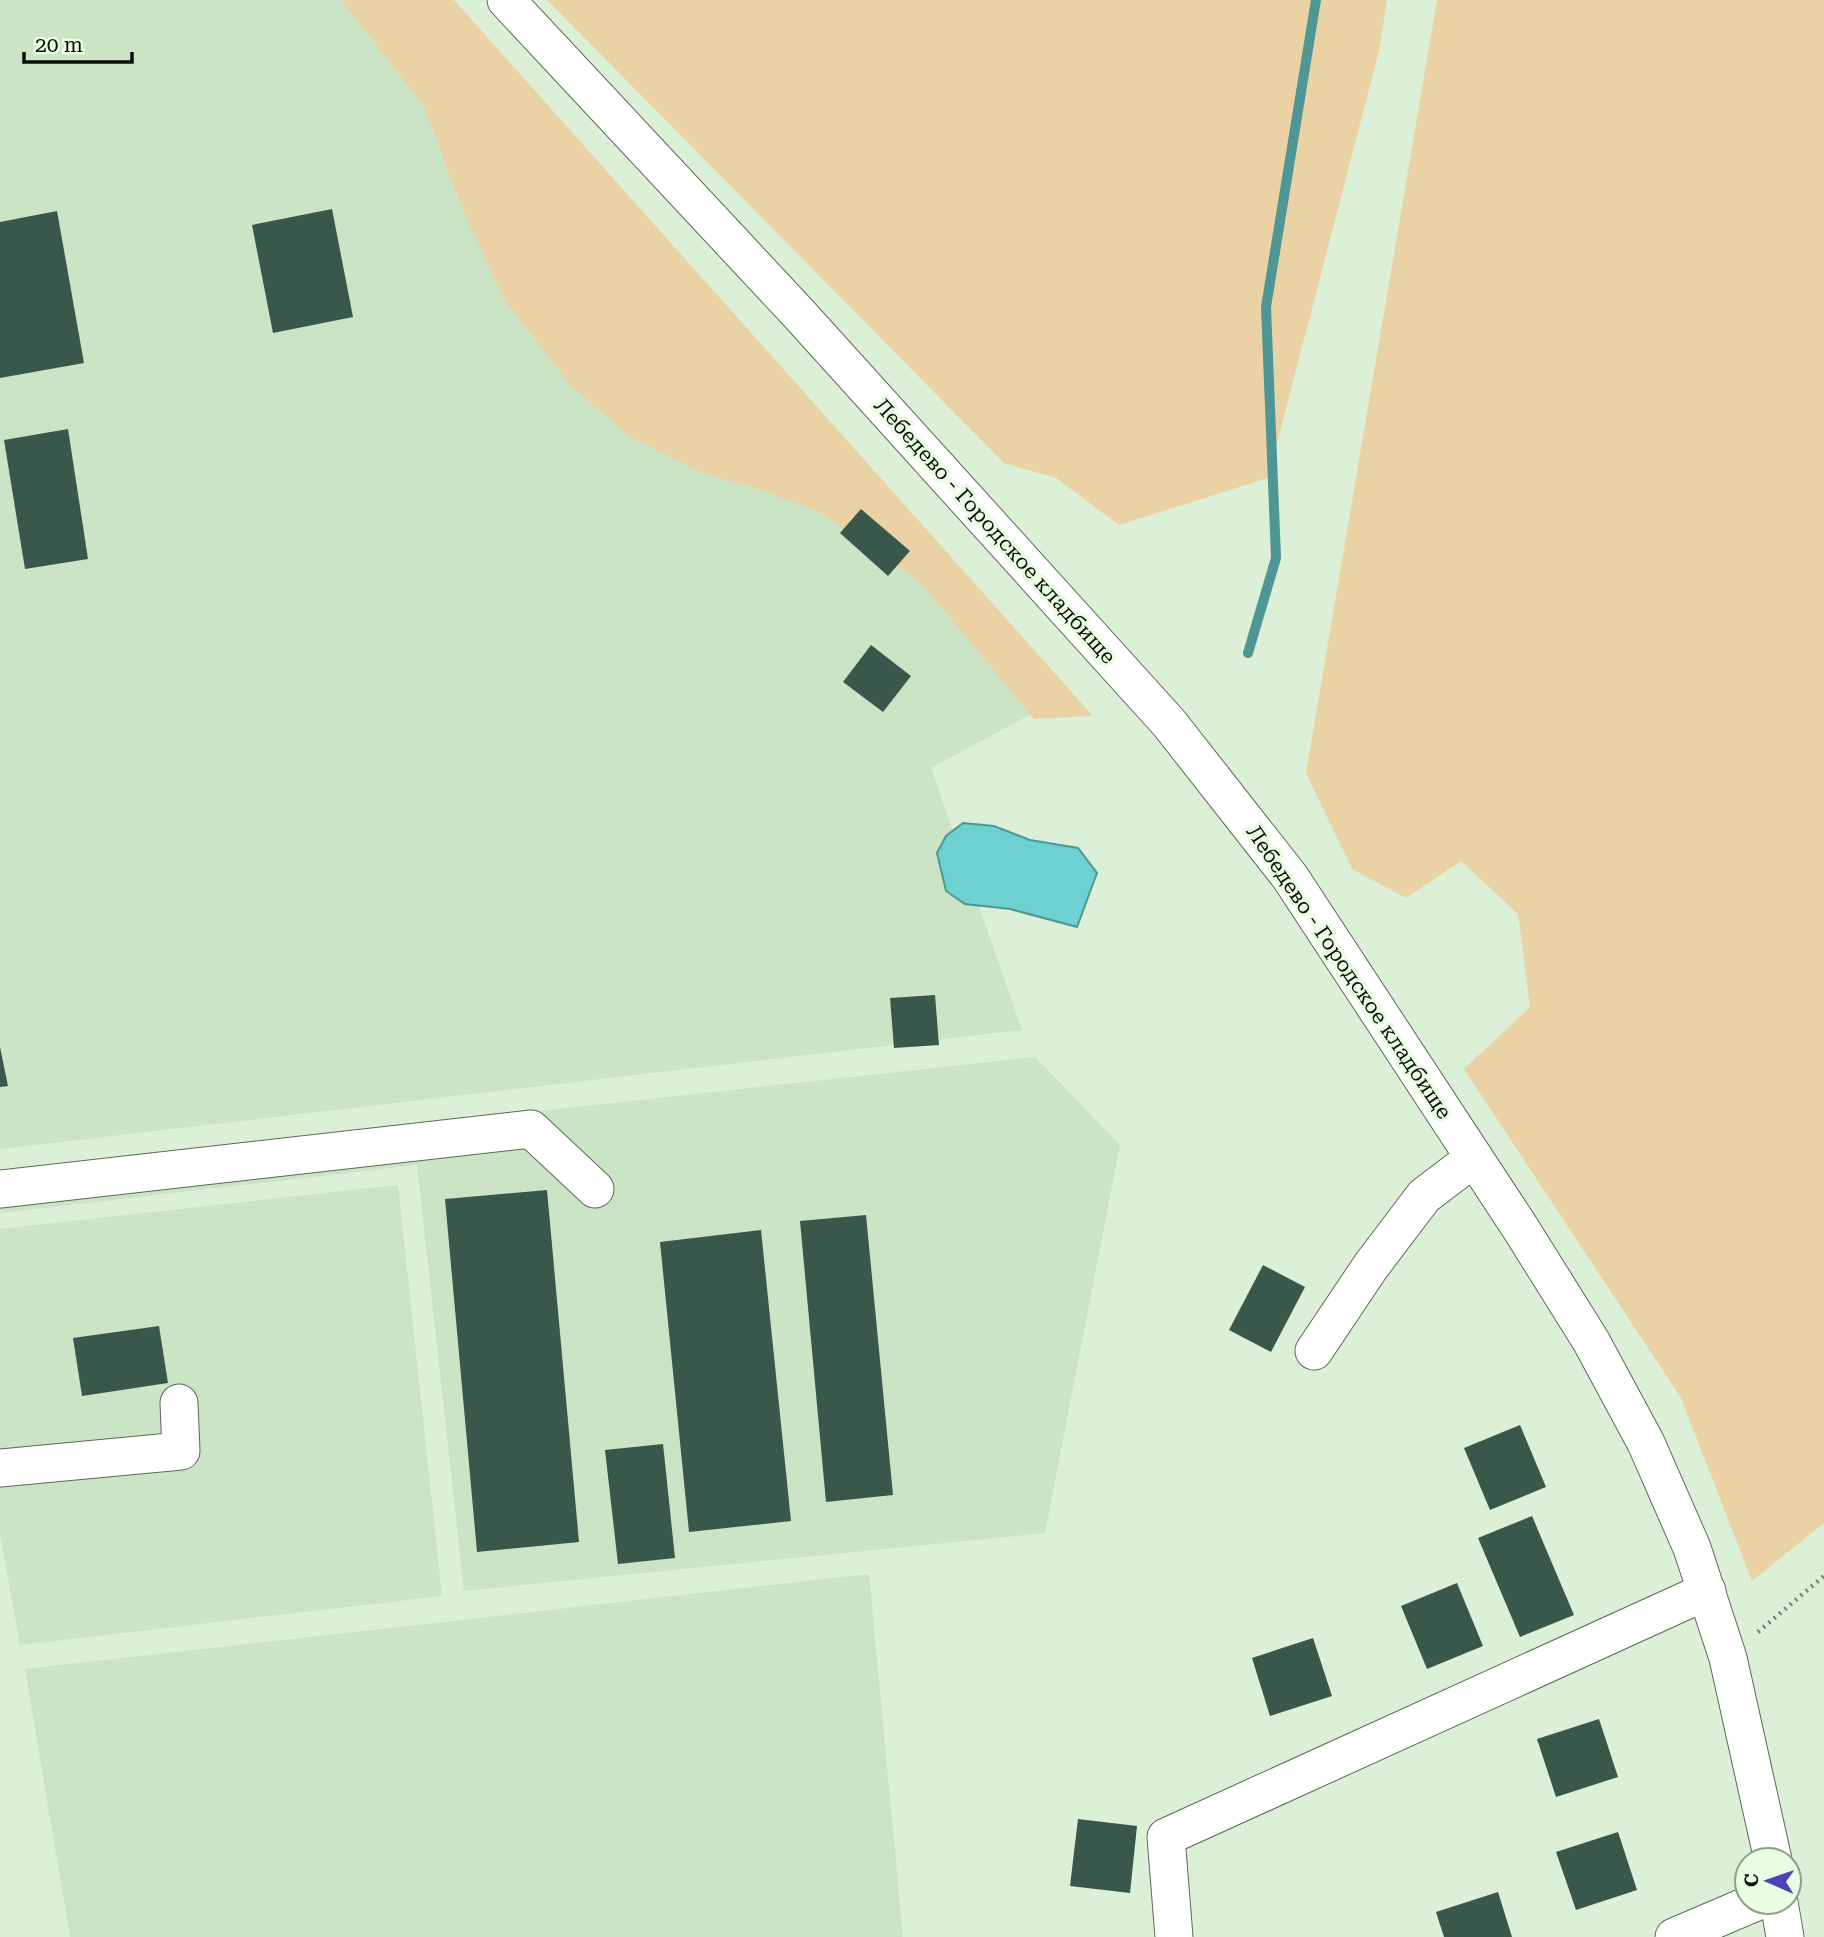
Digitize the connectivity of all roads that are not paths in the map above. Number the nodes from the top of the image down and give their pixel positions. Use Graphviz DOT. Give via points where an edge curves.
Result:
graph roads {
  1 [pos="506,0"];
  2 [pos="1474,1158"];
  3 [pos="0,1189"];
  4 [pos="595,1189"];
  5 [pos="1314,1351"];
  6 [pos="179,1403"];
  7 [pos="0,1468"];
  8 [pos="1707,1591"];
  9 [pos="1770,1846"];
  10 [pos="1733,1912"];
  11 [pos="1781,1916"];
  12 [pos="1174,1937"];
  13 [pos="1674,1937"];
  14 [pos="1785,1937"];
  1 -- 2 [label="street, Лебедево - Городское кладбище" via="818,335 1223,788 1290,877"];
  2 -- 5 [label="street" via="1424,1196"];
  2 -- 8 [label="street, Лебедево - Городское кладбище" via="1620,1391 1671,1495"];
  3 -- 4 [label="street" via="531,1129"];
  6 -- 7 [label="street" via="181,1451"];
  8 -- 9 [label="street, Лебедево - Городское кладбище" via="1728,1658"];
  8 -- 12 [label="street" via="1166,1837"];
  10 -- 13 [label="street"];
  11 -- 14 [label="street"];
}
